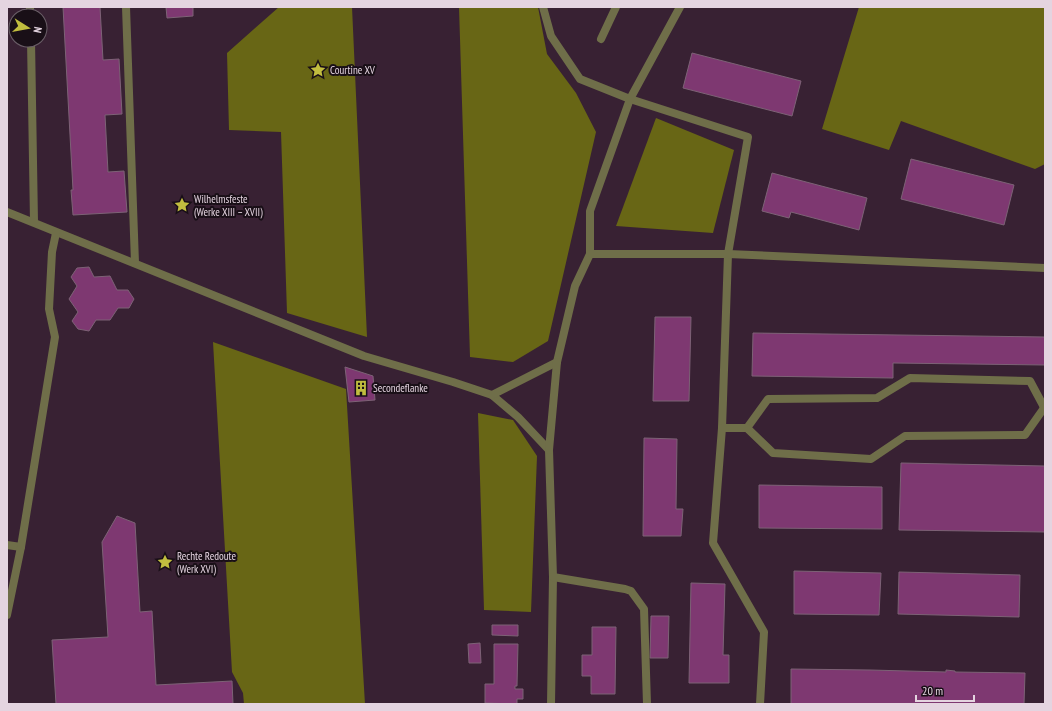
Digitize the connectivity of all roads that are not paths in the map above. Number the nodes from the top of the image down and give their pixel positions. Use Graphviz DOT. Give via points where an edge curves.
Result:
graph roads {
  1 [pos="126,7"];
  2 [pos="543,7"];
  3 [pos="616,7"];
  4 [pos="680,7"];
  5 [pos="601,39"];
  6 [pos="30,48"];
  7 [pos="630,99"];
  8 [pos="7,212"];
  9 [pos="34,222"];
  10 [pos="56,233"];
  11 [pos="590,254"];
  12 [pos="728,254"];
  13 [pos="135,263"];
  14 [pos="1045,268"];
  15 [pos="557,362"];
  16 [pos="492,395"];
  17 [pos="1044,409"];
  18 [pos="722,428"];
  19 [pos="747,428"];
  20 [pos="549,450"];
  21 [pos="7,545"];
  22 [pos="21,547"];
  23 [pos="553,577"];
  24 [pos="7,615"];
  25 [pos="551,704"];
  26 [pos="647,704"];
  27 [pos="760,704"];
  1 -- 13 [label="lane"];
  2 -- 7 [label="lane" via="551,36 580,79"];
  3 -- 5 [label="lane"];
  4 -- 7 [label="lane"];
  6 -- 9 [label="lane"];
  7 -- 11 [label="lane" via="590,211"];
  7 -- 12 [label="lane" via="748,137"];
  8 -- 9 [label="lane"];
  9 -- 10 [label="lane"];
  10 -- 13 [label="lane"];
  10 -- 22 [label="lane" via="52,252 49,309 55,337"];
  11 -- 12 [label="lane"];
  11 -- 15 [label="lane" via="575,286"];
  12 -- 14 [label="lane"];
  12 -- 18 [label="lane"];
  13 -- 16 [label="lane" via="364,356"];
  15 -- 16 [label="lane"];
  15 -- 20 [label="lane"];
  16 -- 20 [label="lane" via="518,417"];
  17 -- 19 [label="lane" via="1026,435 905,436 871,459 773,453"];
  17 -- 19 [label="lane" via="1030,381 910,378 877,398 768,399"];
  18 -- 19 [label="lane"];
  18 -- 27 [label="lane" via="713,543 764,632"];
  20 -- 23 [label="lane"];
  21 -- 22 [label="lane"];
  22 -- 24 [label="lane"];
  23 -- 25 [label="lane"];
  23 -- 26 [label="lane" via="632,591 644,609"];
}
